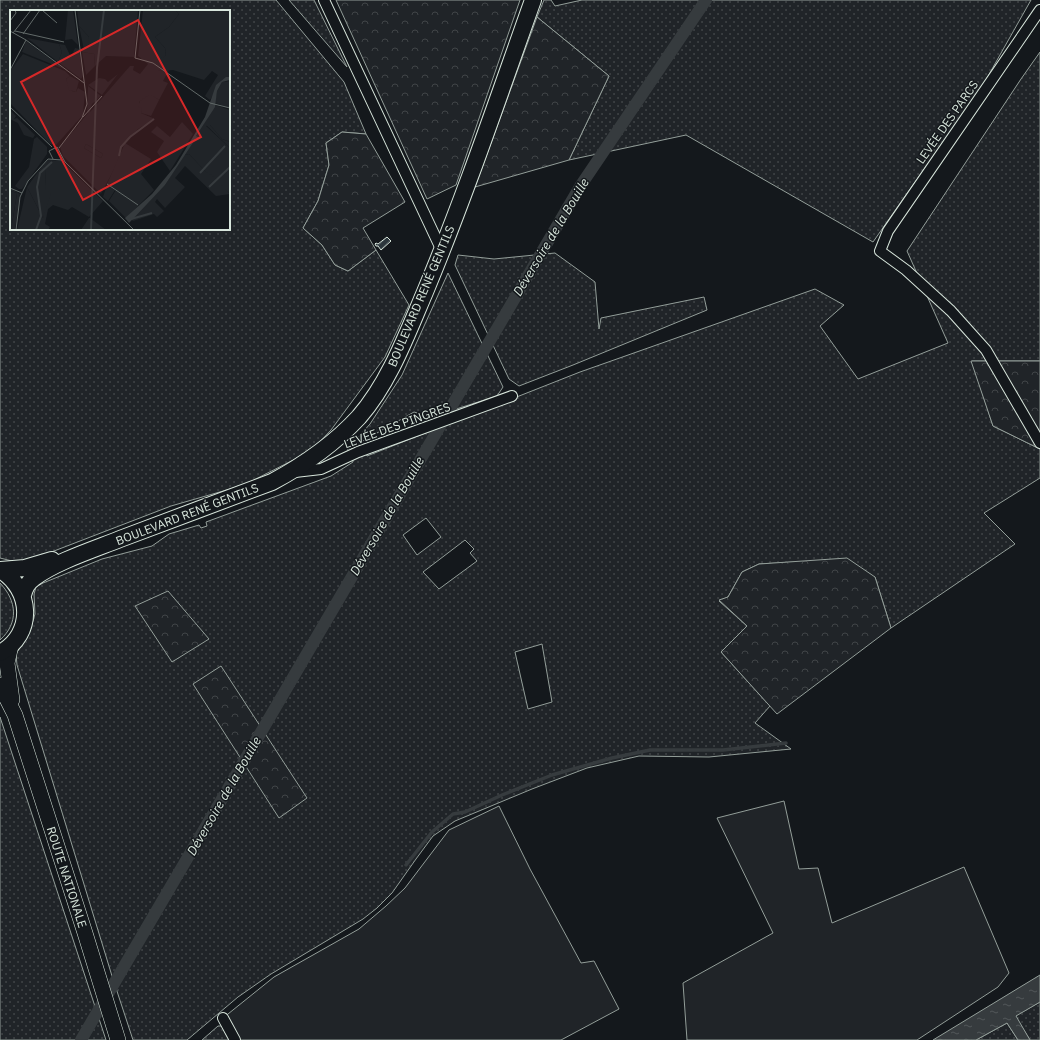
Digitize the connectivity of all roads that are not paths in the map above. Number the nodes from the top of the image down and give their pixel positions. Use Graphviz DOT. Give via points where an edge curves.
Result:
graph roads {
  1 [pos="324,0"];
  2 [pos="533,0"];
  3 [pos="1040,10"];
  4 [pos="442,251"];
  5 [pos="512,396"];
  6 [pos="1040,443"];
  7 [pos="291,472"];
  8 [pos="93,550"];
  9 [pos="0,570"];
  10 [pos="23,595"];
  11 [pos="6,649"];
  12 [pos="0,685"];
  13 [pos="15,715"];
  14 [pos="223,1018"];
  15 [pos="118,1040"];
  16 [pos="235,1040"];
  1 -- 4 [label="street"];
  2 -- 4 [label="main road, BOULEVARD RENÉ GENTILS"];
  3 -- 6 [label="street, LEVÉE DES PARCS" via="888,231 880,251 906,270 951,311 986,350"];
  4 -- 7 [label="main road, BOULEVARD RENÉ GENTILS" via="402,346 377,392 339,437"];
  5 -- 7 [label="street, LEVÉE DES PINGRES" via="365,450 321,469"];
  7 -- 8 [label="main road, BOULEVARD RENÉ GENTILS" via="272,482"];
  8 -- 9 [label="main road, BOULEVARD RENÉ GENTILS" via="25,568"];
  8 -- 10 [label="main road, BOULEVARD RENÉ GENTILS" via="40,573 26,585"];
  9 -- 10 [label="main road" via="12,578"];
  10 -- 11 [label="main road" via="24,622 19,635"];
  11 -- 13 [label="main road, ROUTE NATIONALE"];
  12 -- 13 [label="main road, ROUTE NATIONALE"];
  13 -- 15 [label="main road, ROUTE NATIONALE"];
  14 -- 16 [label="street"];
}
